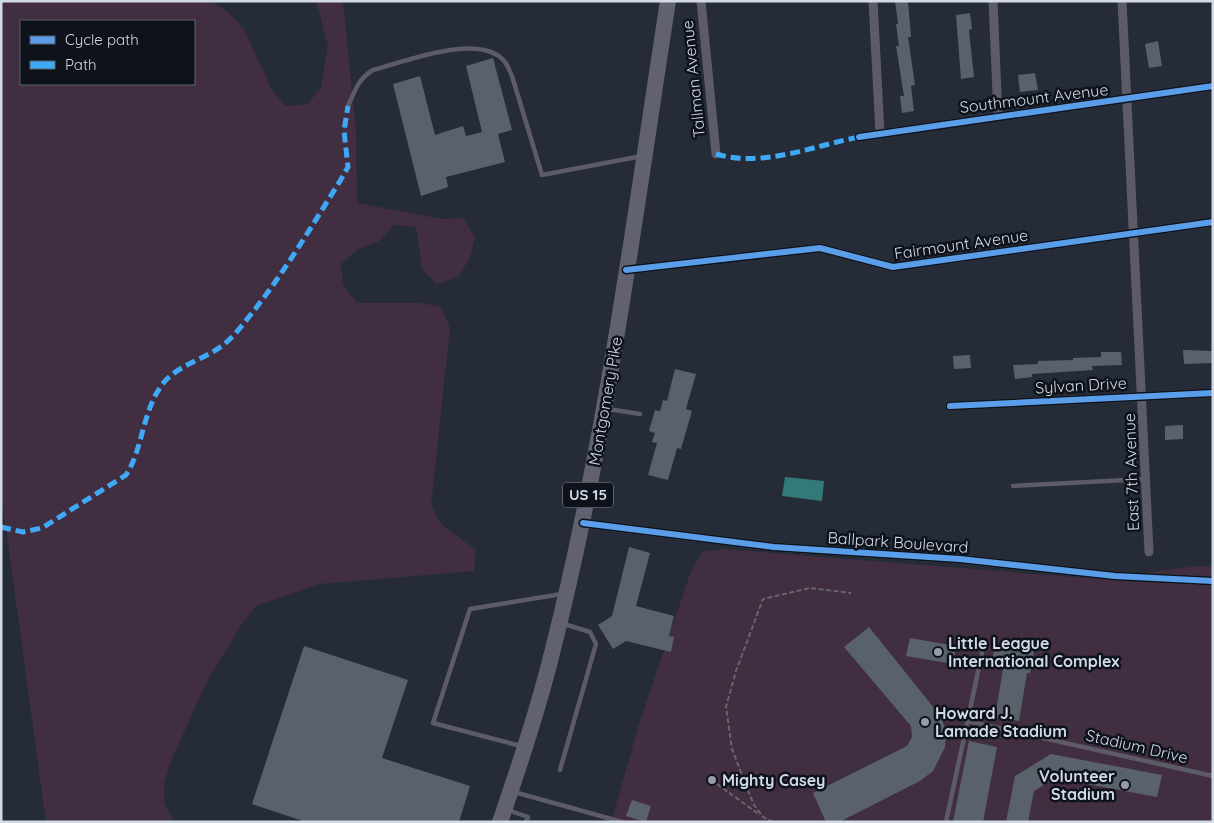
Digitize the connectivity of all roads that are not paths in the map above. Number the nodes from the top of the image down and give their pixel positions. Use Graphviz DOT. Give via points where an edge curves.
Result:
graph roads {
  1 [pos="668,1"];
  2 [pos="701,1"];
  3 [pos="873,1"];
  4 [pos="993,1"];
  5 [pos="1122,1"];
  6 [pos="1213,86"];
  7 [pos="1126,100"];
  8 [pos="348,106"];
  9 [pos="998,116"];
  10 [pos="880,134"];
  11 [pos="859,137"];
  12 [pos="716,154"];
  13 [pos="644,155"];
  14 [pos="1213,222"];
  15 [pos="1134,234"];
  16 [pos="626,270"];
  17 [pos="1213,393"];
  18 [pos="1143,396"];
  19 [pos="950,406"];
  20 [pos="604,409"];
  21 [pos="640,414"];
  22 [pos="1147,479"];
  23 [pos="1013,486"];
  24 [pos="582,523"];
  25 [pos="1150,552"];
  26 [pos="1213,581"];
  27 [pos="567,593"];
  28 [pos="560,622"];
  29 [pos="982,653"];
  30 [pos="967,721"];
  31 [pos="525,747"];
  32 [pos="560,770"];
  33 [pos="1213,776"];
  34 [pos="510,791"];
  35 [pos="502,815"];
  36 [pos="526,822"];
  37 [pos="622,822"];
  38 [pos="946,822"];
  1 -- 13 [label="highway, Montgomery Pike / US 15"];
  2 -- 12 [label="street, Tallman Avenue"];
  3 -- 10 [label="street"];
  4 -- 9 [label="street"];
  5 -- 7 [label="street, East 7th Avenue"];
  6 -- 7 [label="street, Southmount Avenue"];
  7 -- 9 [label="street, Southmount Avenue"];
  7 -- 15 [label="street, East 7th Avenue"];
  8 -- 13 [label="lane" via="363,76 373,70 448,50 485,50 505,62 512,76 542,174"];
  9 -- 10 [label="street, Southmount Avenue"];
  10 -- 11 [label="street, Southmount Avenue"];
  13 -- 16 [label="highway, Montgomery Pike / US 15"];
  14 -- 15 [label="street, Fairmount Avenue"];
  15 -- 16 [label="street, Fairmount Avenue" via="893,267 820,248"];
  15 -- 18 [label="street, East 7th Avenue"];
  16 -- 20 [label="highway, Montgomery Pike / US 15"];
  17 -- 18 [label="street, Sylvan Drive"];
  18 -- 19 [label="street, Sylvan Drive"];
  18 -- 22 [label="street, East 7th Avenue"];
  20 -- 21 [label="lane"];
  20 -- 24 [label="highway, Montgomery Pike / US 15"];
  22 -- 23 [label="lane"];
  22 -- 25 [label="street, East 7th Avenue"];
  24 -- 26 [label="street, Ballpark Boulevard" via="774,547 960,559 1115,576"];
  24 -- 27 [label="highway, Montgomery Pike / US 15"];
  27 -- 28 [label="highway, Montgomery Pike / US 15"];
  27 -- 31 [label="lane" via="470,609 433,723"];
  28 -- 31 [label="highway, Montgomery Pike / US 15"];
  28 -- 32 [label="lane" via="590,632 596,644"];
  29 -- 30 [label="lane"];
  30 -- 33 [label="lane, Stadium Drive"];
  30 -- 38 [label="lane"];
  31 -- 34 [label="highway, Montgomery Pike / US 15"];
  34 -- 35 [label="highway, Montgomery Pike / US 15"];
  34 -- 37 [label="lane"];
  35 -- 36 [label="lane" via="528,817"];
}
